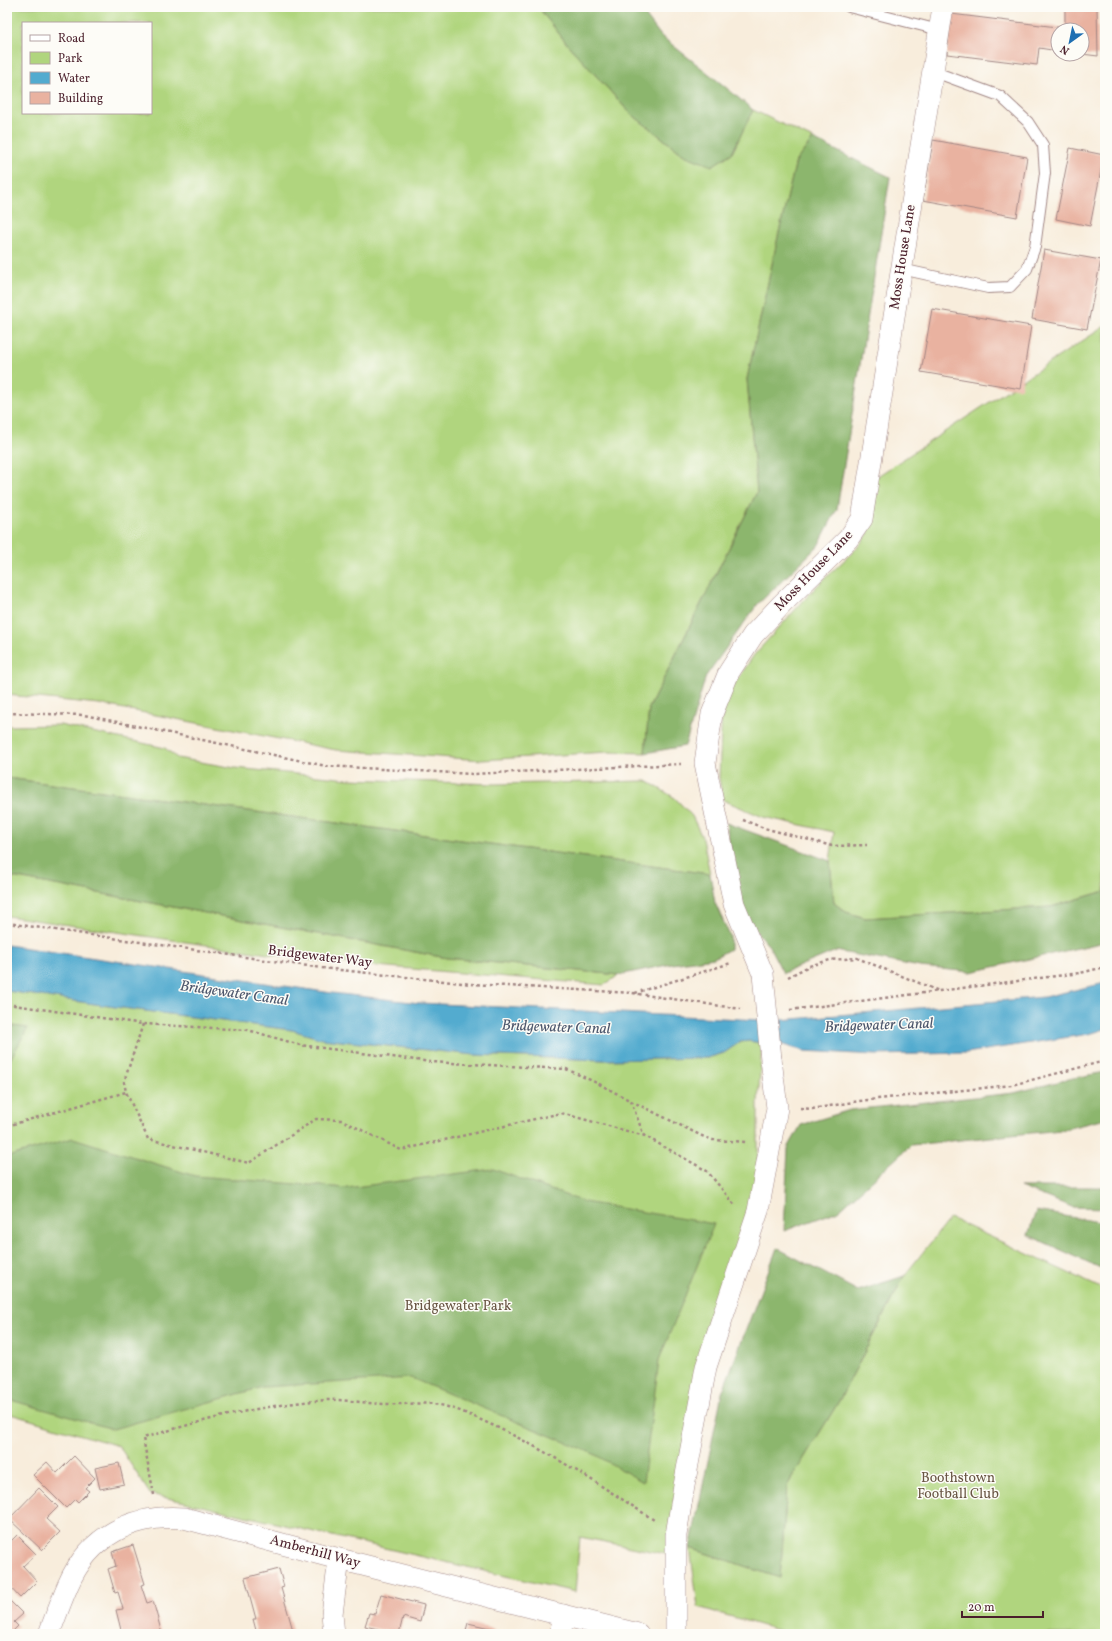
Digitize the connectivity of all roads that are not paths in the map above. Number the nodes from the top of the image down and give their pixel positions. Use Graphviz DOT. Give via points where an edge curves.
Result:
graph roads {
  1 [pos="849,7"];
  2 [pos="942,7"];
  3 [pos="939,30"];
  4 [pos="932,71"];
  5 [pos="901,269"];
  6 [pos="339,1559"];
  7 [pos="562,1625"];
  8 [pos="49,1634"];
  9 [pos="334,1634"];
  10 [pos="638,1634"];
  11 [pos="676,1634"];
  1 -- 3 [label="lane"];
  2 -- 3 [label="street, Moss House Lane"];
  3 -- 4 [label="street, Moss House Lane"];
  4 -- 5 [label="street, Moss House Lane"];
  4 -- 5 [label="lane" via="1000,96 1028,122 1043,145 1045,173 1035,247 1027,269 1010,287 988,288"];
  5 -- 11 [label="street, Moss House Lane, bridge" via="862,519 848,539 753,635 729,672 712,714 705,763 734,904 763,974 778,1108 758,1211 706,1368 676,1535"];
  6 -- 7 [label="street, Amberhill Way"];
  6 -- 8 [label="street, Amberhill Way" via="184,1518 158,1517 128,1525 109,1534 93,1547 68,1584"];
  6 -- 9 [label="street" via="332,1614"];
  7 -- 10 [label="street, Amberhill Way"];
}
